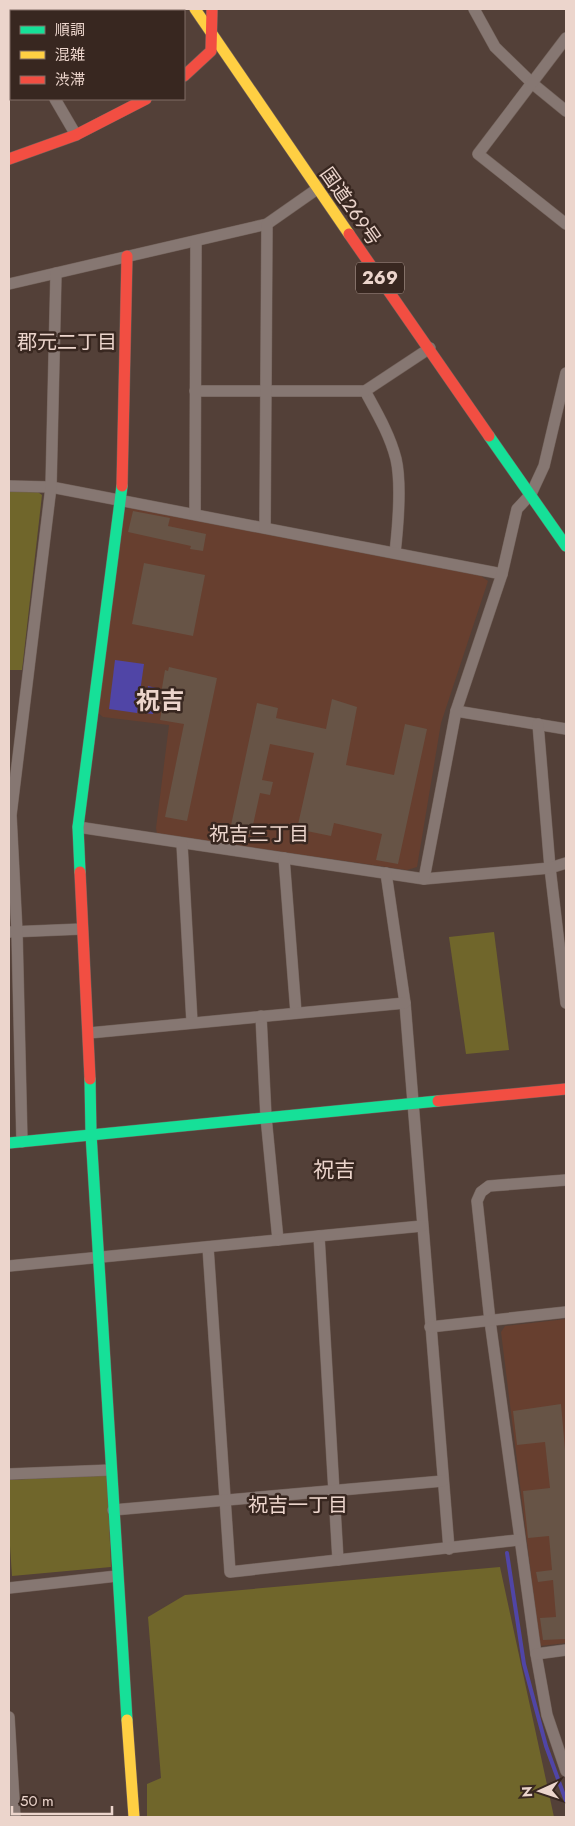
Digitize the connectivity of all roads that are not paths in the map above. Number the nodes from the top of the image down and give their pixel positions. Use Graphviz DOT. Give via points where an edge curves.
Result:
graph roads {
  1 [pos="195,9"];
  2 [pos="212,9"];
  3 [pos="474,9"];
  4 [pos="9,20"];
  5 [pos="10,25"];
  6 [pos="212,34"];
  7 [pos="566,38"];
  8 [pos="185,75"];
  9 [pos="533,84"];
  10 [pos="56,100"];
  11 [pos="144,100"];
  12 [pos="566,111"];
  13 [pos="76,135"];
  14 [pos="9,159"];
  15 [pos="317,189"];
  16 [pos="267,224"];
  17 [pos="566,224"];
  18 [pos="196,241"];
  19 [pos="127,256"];
  20 [pos="56,273"];
  21 [pos="9,284"];
  22 [pos="430,348"];
  23 [pos="566,374"];
  24 [pos="195,390"];
  25 [pos="366,391"];
  26 [pos="266,392"];
  27 [pos="9,486"];
  28 [pos="52,487"];
  29 [pos="531,494"];
  30 [pos="122,500"];
  31 [pos="195,514"];
  32 [pos="265,528"];
  33 [pos="566,546"];
  34 [pos="395,553"];
  35 [pos="502,574"];
  36 [pos="456,712"];
  37 [pos="538,724"];
  38 [pos="566,729"];
  39 [pos="78,827"];
  40 [pos="182,844"];
  41 [pos="284,858"];
  42 [pos="566,863"];
  43 [pos="550,868"];
  44 [pos="386,873"];
  45 [pos="424,879"];
  46 [pos="82,929"];
  47 [pos="13,932"];
  48 [pos="566,989"];
  49 [pos="405,1003"];
  50 [pos="566,1003"];
  51 [pos="296,1013"];
  52 [pos="261,1016"];
  53 [pos="192,1022"];
  54 [pos="89,1033"];
  55 [pos="566,1089"];
  56 [pos="412,1104"];
  57 [pos="266,1117"];
  58 [pos="91,1134"];
  59 [pos="22,1142"];
  60 [pos="9,1143"];
  61 [pos="566,1180"];
  62 [pos="422,1226"];
  63 [pos="319,1236"];
  64 [pos="278,1240"];
  65 [pos="208,1247"];
  66 [pos="99,1256"];
  67 [pos="9,1266"];
  68 [pos="566,1312"];
  69 [pos="490,1321"];
  70 [pos="430,1327"];
  71 [pos="110,1470"];
  72 [pos="9,1474"];
  73 [pos="442,1480"];
  74 [pos="334,1490"];
  75 [pos="225,1500"];
  76 [pos="113,1510"];
  77 [pos="518,1540"];
  78 [pos="449,1549"];
  79 [pos="338,1560"];
  80 [pos="117,1576"];
  81 [pos="9,1588"];
  82 [pos="566,1650"];
  83 [pos="536,1654"];
  84 [pos="9,1717"];
  85 [pos="10,1748"];
  86 [pos="566,1771"];
  87 [pos="15,1817"];
  88 [pos="134,1817"];
  1 -- 6 [label="main road, 国道269号 / 269"];
  2 -- 6 [label="main road"];
  3 -- 9 [label="street" via="495,47"];
  4 -- 5 [label="street"];
  6 -- 8 [label="main road" via="211,51"];
  6 -- 15 [label="main road, 国道269号 / 269"];
  7 -- 9 [label="street"];
  9 -- 12 [label="street"];
  9 -- 17 [label="street" via="478,154"];
  10 -- 13 [label="street"];
  11 -- 13 [label="main road"];
  13 -- 14 [label="main road"];
  15 -- 16 [label="street"];
  15 -- 22 [label="main road, 国道269号 / 269"];
  16 -- 18 [label="street"];
  16 -- 26 [label="street"];
  18 -- 19 [label="street"];
  18 -- 24 [label="street"];
  19 -- 20 [label="street"];
  19 -- 30 [label="main road"];
  20 -- 21 [label="street"];
  20 -- 28 [label="street"];
  22 -- 25 [label="street"];
  22 -- 29 [label="main road, 国道269号 / 269"];
  23 -- 29 [label="street" via="544,466"];
  24 -- 26 [label="street"];
  24 -- 31 [label="street"];
  25 -- 26 [label="street"];
  25 -- 34 [label="street" via="396,461 398,519"];
  26 -- 32 [label="street"];
  27 -- 28 [label="street"];
  28 -- 30 [label="street"];
  28 -- 47 [label="street" via="11,815"];
  29 -- 33 [label="main road, 国道269号 / 269"];
  29 -- 35 [label="street" via="517,509"];
  30 -- 31 [label="street"];
  30 -- 39 [label="main road"];
  31 -- 32 [label="street"];
  32 -- 34 [label="street"];
  34 -- 35 [label="street"];
  35 -- 36 [label="street"];
  36 -- 37 [label="street"];
  36 -- 45 [label="street"];
  37 -- 38 [label="street"];
  37 -- 43 [label="street"];
  39 -- 40 [label="street"];
  39 -- 46 [label="main road"];
  40 -- 41 [label="street"];
  40 -- 53 [label="street"];
  41 -- 44 [label="street"];
  41 -- 51 [label="street"];
  42 -- 43 [label="street"];
  43 -- 45 [label="street"];
  43 -- 48 [label="street"];
  44 -- 45 [label="street"];
  44 -- 49 [label="street"];
  46 -- 47 [label="street"];
  46 -- 54 [label="main road"];
  47 -- 59 [label="street"];
  48 -- 50 [label="street"];
  49 -- 51 [label="street"];
  49 -- 56 [label="street"];
  51 -- 52 [label="street"];
  52 -- 53 [label="street"];
  52 -- 57 [label="street"];
  53 -- 54 [label="street"];
  54 -- 58 [label="main road"];
  55 -- 56 [label="main road"];
  56 -- 57 [label="main road"];
  56 -- 62 [label="street"];
  57 -- 58 [label="main road"];
  57 -- 64 [label="street"];
  58 -- 59 [label="main road"];
  58 -- 66 [label="main road"];
  59 -- 60 [label="main road"];
  61 -- 69 [label="street" via="489,1186 481,1192 477,1201"];
  62 -- 63 [label="street"];
  62 -- 70 [label="street"];
  63 -- 64 [label="street"];
  63 -- 74 [label="street"];
  64 -- 65 [label="street"];
  65 -- 66 [label="street"];
  65 -- 75 [label="street"];
  66 -- 67 [label="street"];
  66 -- 71 [label="main road"];
  68 -- 69 [label="street"];
  69 -- 70 [label="street"];
  69 -- 77 [label="street"];
  70 -- 73 [label="street"];
  71 -- 72 [label="street"];
  71 -- 76 [label="main road"];
  73 -- 74 [label="street"];
  73 -- 78 [label="street"];
  74 -- 75 [label="street"];
  74 -- 79 [label="street"];
  75 -- 76 [label="street"];
  75 -- 79 [label="street" via="230,1572"];
  76 -- 80 [label="main road"];
  77 -- 78 [label="street"];
  77 -- 83 [label="street"];
  78 -- 79 [label="street"];
  80 -- 81 [label="street"];
  80 -- 88 [label="main road"];
  82 -- 83 [label="street"];
  83 -- 86 [label="street" via="547,1715"];
  84 -- 85 [label="street"];
  85 -- 87 [label="street"];
}
